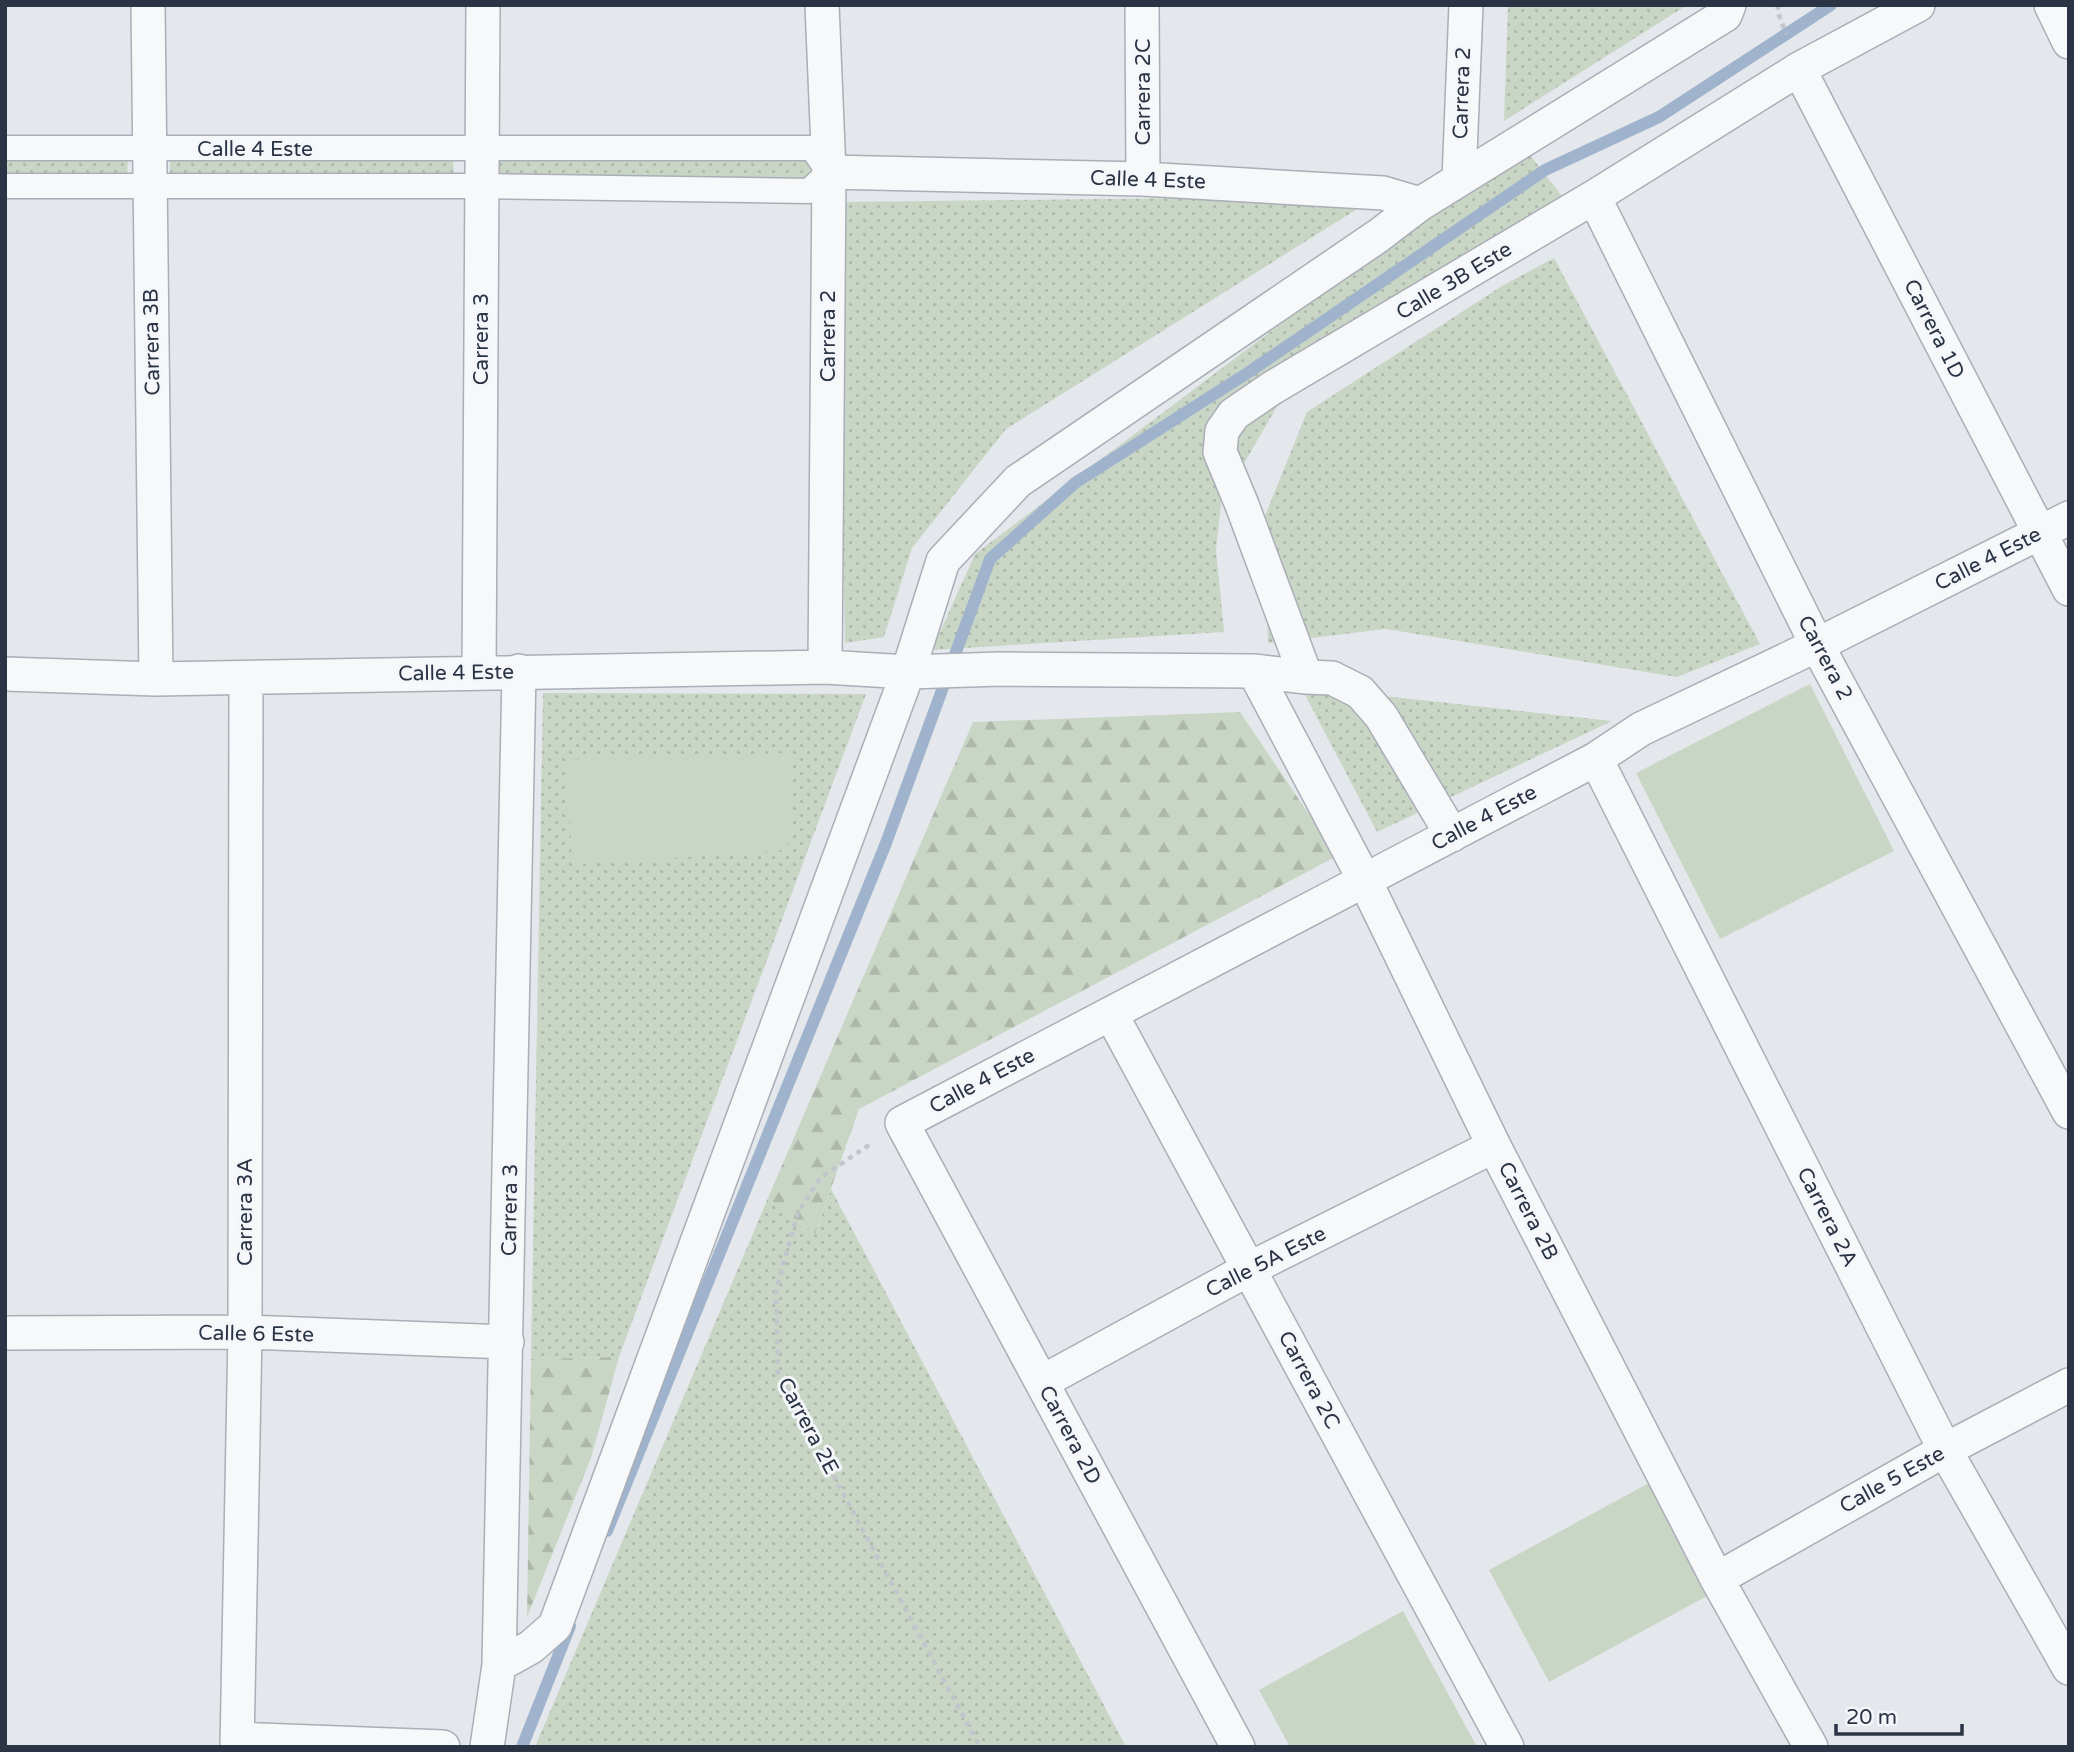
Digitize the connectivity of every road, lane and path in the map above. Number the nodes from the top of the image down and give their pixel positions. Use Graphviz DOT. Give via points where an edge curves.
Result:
graph roads {
  1 [pos="148,5"];
  2 [pos="484,5"];
  3 [pos="822,5"];
  4 [pos="1142,5"];
  5 [pos="1466,5"];
  6 [pos="1729,5"];
  7 [pos="1918,5"];
  8 [pos="2050,5"];
  9 [pos="2069,41"];
  10 [pos="1799,69"];
  11 [pos="5,148"];
  12 [pos="150,149"];
  13 [pos="482,149"];
  14 [pos="829,172"];
  15 [pos="1143,179"];
  16 [pos="1459,180"];
  17 [pos="5,186"];
  18 [pos="150,186"];
  19 [pos="482,186"];
  20 [pos="1594,197"];
  21 [pos="1420,204"];
  22 [pos="2069,518"];
  23 [pos="2040,533"];
  24 [pos="2069,589"];
  25 [pos="1817,645"];
  26 [pos="825,667"];
  27 [pos="519,671"];
  28 [pos="1254,671"];
  29 [pos="479,672"];
  30 [pos="918,672"];
  31 [pos="5,674"];
  32 [pos="1306,677"];
  33 [pos="246,678"];
  34 [pos="156,679"];
  35 [pos="1596,760"];
  36 [pos="1451,835"];
  37 [pos="1365,881"];
  38 [pos="1111,1014"];
  39 [pos="2069,1112"];
  40 [pos="902,1123"];
  41 [pos="1494,1146"];
  42 [pos="1249,1269"];
  43 [pos="245,1332"];
  44 [pos="5,1333"];
  45 [pos="507,1342"];
  46 [pos="1042,1382"];
  47 [pos="2069,1385"];
  48 [pos="1945,1450"];
  49 [pos="1717,1579"];
  50 [pos="499,1665"];
  51 [pos="2069,1668"];
  52 [pos="237,1743"];
  53 [pos="443,1747"];
  54 [pos="487,1747"];
  55 [pos="980,1747"];
  56 [pos="1238,1747"];
  57 [pos="1507,1747"];
  58 [pos="1811,1747"];
  1 -- 12 [label="street, Carrera 3B"];
  2 -- 13 [label="street, Carrera 3"];
  3 -- 14 [label="street, Carrera 2"];
  4 -- 15 [label="street, Carrera 2C"];
  5 -- 16 [label="street, Carrera 2"];
  6 -- 16 [label="street" via="1726,15"];
  7 -- 10 [label="street, Calle 3B Este"];
  8 -- 9 [label="street"];
  10 -- 20 [label="street, Calle 3B Este"];
  10 -- 23 [label="street, Carrera 1D"];
  11 -- 12 [label="street, Calle 4 Este"];
  12 -- 13 [label="street, Calle 4 Este"];
  12 -- 18 [label="street, Carrera 3B"];
  13 -- 14 [label="street, Calle 4 Este" via="812,148"];
  13 -- 19 [label="street, Carrera 3"];
  14 -- 15 [label="street, Calle 4 Este"];
  14 -- 19 [label="street, Calle 4 Este" via="809,191"];
  14 -- 26 [label="street, Carrera 2"];
  15 -- 21 [label="street, Calle 4 Este" via="1383,193"];
  16 -- 21 [label="street"];
  17 -- 18 [label="street, Calle 4 Este"];
  18 -- 19 [label="street, Calle 4 Este"];
  18 -- 34 [label="street, Carrera 3B"];
  19 -- 29 [label="street, Carrera 3"];
  20 -- 25 [label="street, Carrera 2"];
  20 -- 32 [label="street, Calle 3B Este" via="1272,388 1234,414 1222,431 1220,452"];
  21 -- 30 [label="street" via="1018,481 943,561"];
  22 -- 23 [label="street, Calle 4 Este"];
  23 -- 24 [label="street, Carrera 1D"];
  23 -- 25 [label="street, Calle 4 Este"];
  25 -- 35 [label="street, Calle 4 Este" via="1641,729"];
  25 -- 39 [label="street, Carrera 2"];
  26 -- 27 [label="street, Calle 4 Este"];
  26 -- 30 [label="street, Calle 4 Este"];
  27 -- 29 [label="street, Calle 4 Este"];
  27 -- 45 [label="street, Carrera 3"];
  28 -- 30 [label="street, Calle 4 Este"];
  28 -- 32 [label="street, Calle 4 Este"];
  28 -- 37 [label="street, Carrera 2B"];
  29 -- 33 [label="street, Calle 4 Este"];
  30 -- 50 [label="street" via="555,1626 531,1647"];
  31 -- 34 [label="street, Calle 4 Este"];
  32 -- 36 [label="street, Calle 4 Este" via="1332,678 1360,692 1381,716"];
  33 -- 34 [label="street, Calle 4 Este"];
  33 -- 43 [label="street, Carrera 3A"];
  35 -- 36 [label="street, Calle 4 Este"];
  35 -- 48 [label="street, Carrera 2A"];
  36 -- 37 [label="street, Calle 4 Este"];
  37 -- 38 [label="street, Calle 4 Este"];
  37 -- 41 [label="street, Carrera 2B"];
  38 -- 40 [label="street, Calle 4 Este"];
  38 -- 42 [label="street, Carrera 2C"];
  40 -- 46 [label="street, Carrera 2D"];
  40 -- 55 [label="path, Carrera 2E" via="820,1178 798,1212 776,1291 778,1373"];
  41 -- 42 [label="street, Calle 5A Este"];
  41 -- 49 [label="street, Carrera 2B"];
  42 -- 46 [label="street, Calle 5A Este"];
  42 -- 57 [label="street, Carrera 2C"];
  43 -- 44 [label="street, Calle 6 Este"];
  43 -- 45 [label="street, Calle 6 Este"];
  43 -- 52 [label="street, Carrera 3A"];
  45 -- 50 [label="street, Carrera 3"];
  46 -- 56 [label="street, Carrera 2D"];
  47 -- 48 [label="street, Calle 5 Este"];
  48 -- 49 [label="street, Calle 5 Este"];
  48 -- 51 [label="street, Carrera 2A"];
  49 -- 58 [label="street, Carrera 2B"];
  50 -- 54 [label="street, Carrera 3"];
  52 -- 53 [label="street"];
}
